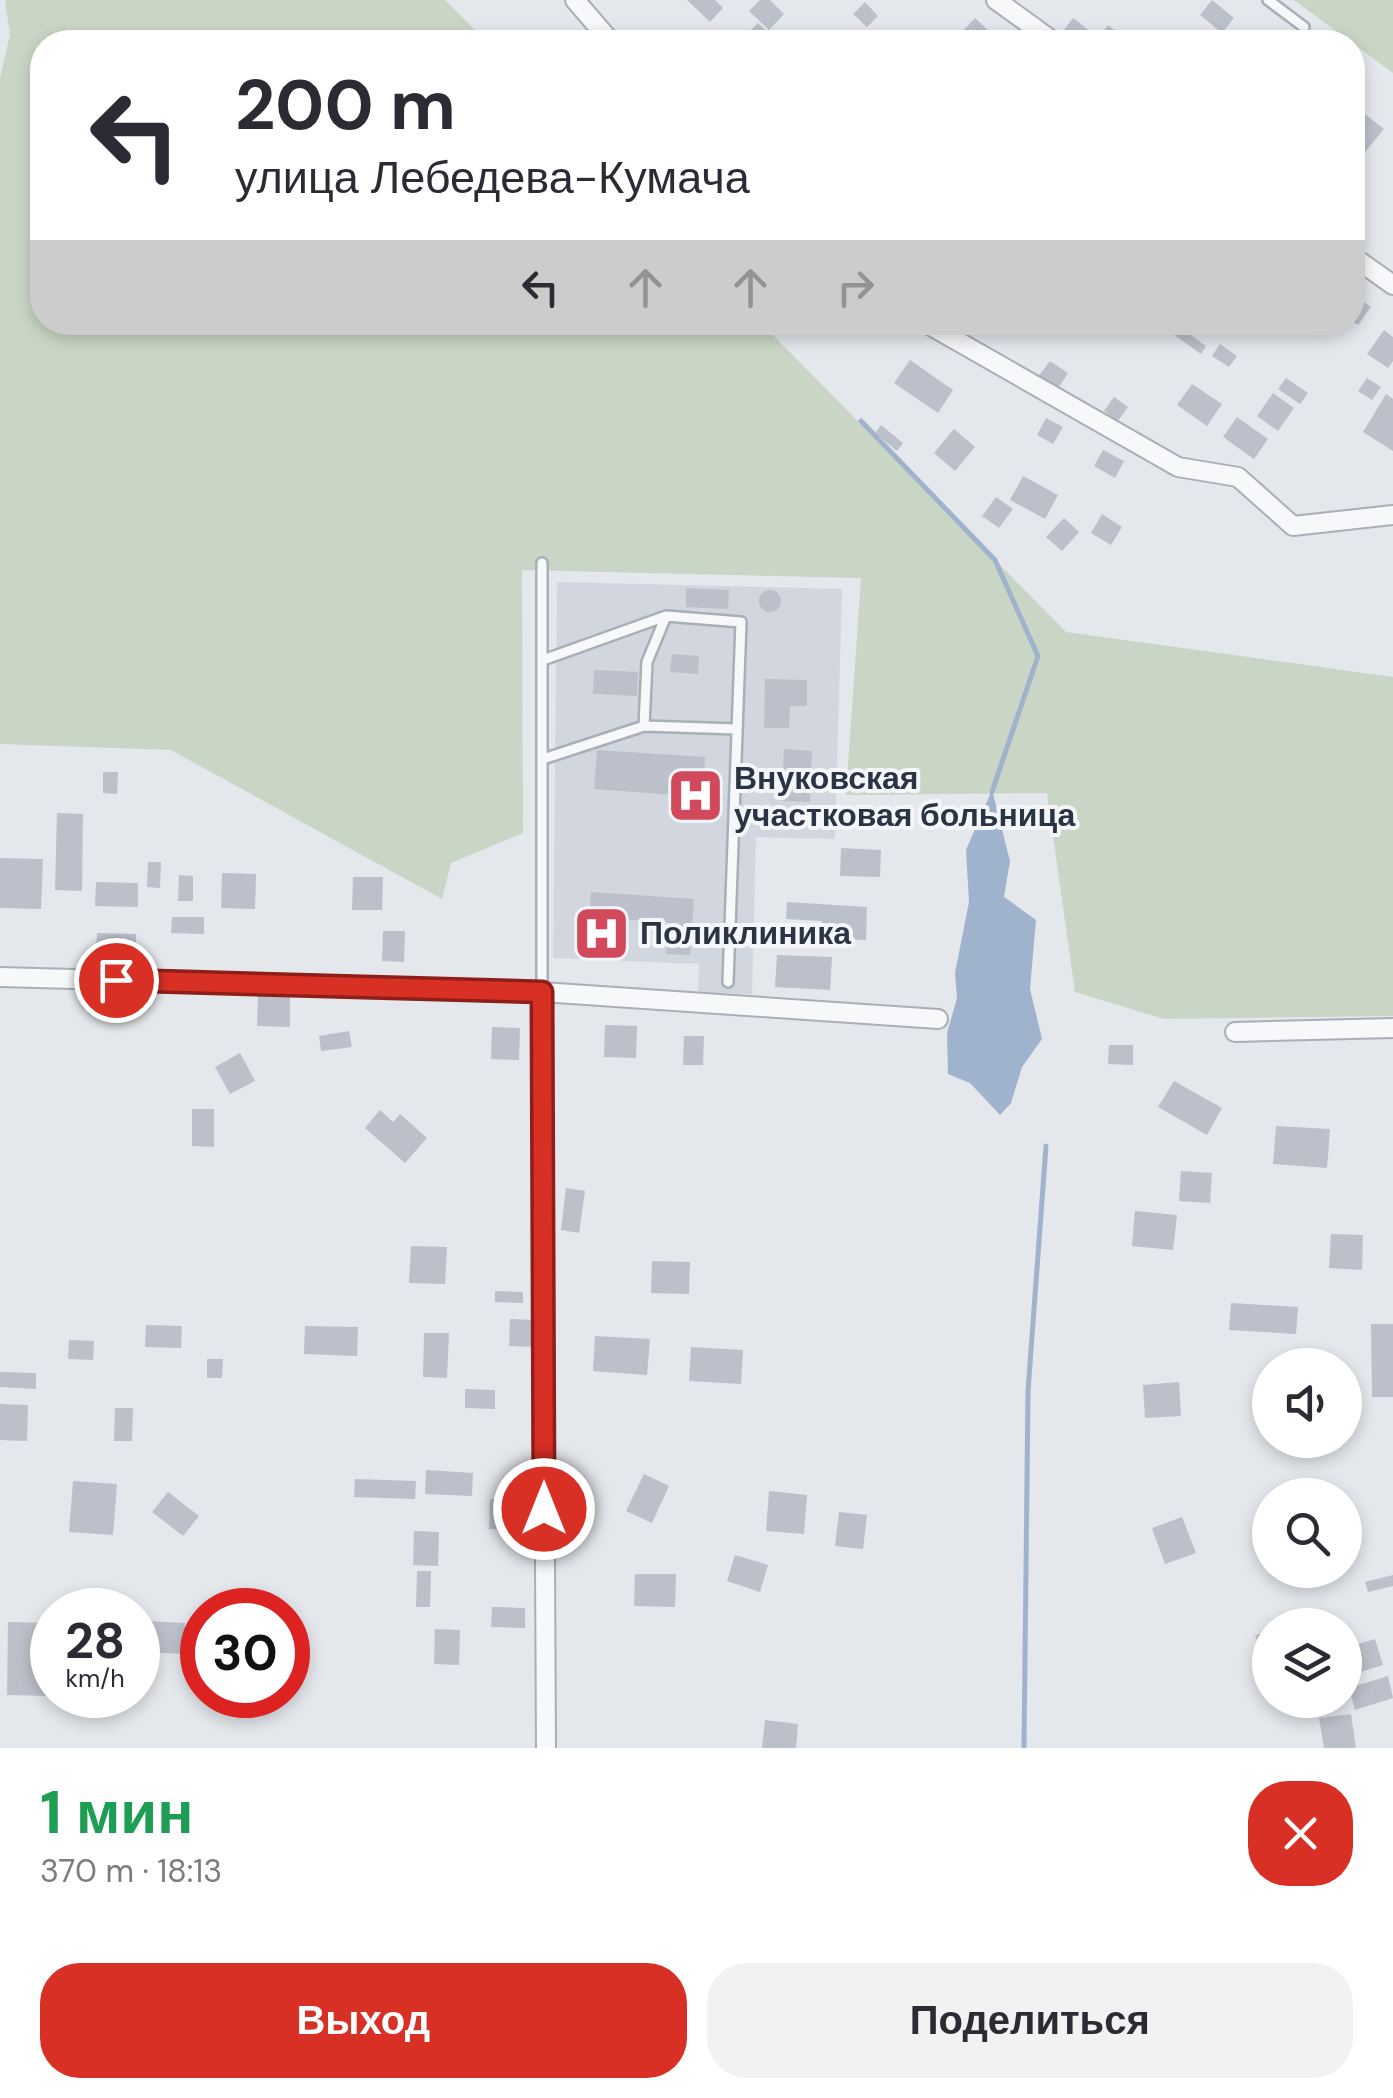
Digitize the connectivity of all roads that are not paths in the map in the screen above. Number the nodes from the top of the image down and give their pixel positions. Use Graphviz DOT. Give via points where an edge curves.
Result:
graph roads {
  1 [pos="575,0"];
  2 [pos="996,0"];
  3 [pos="1268,0"];
  4 [pos="1304,26"];
  5 [pos="601,30"];
  6 [pos="1037,30"];
  7 [pos="1365,265"];
  8 [pos="1393,285"];
  9 [pos="947,335"];
  10 [pos="1393,515"];
  11 [pos="542,563"];
  12 [pos="666,616"];
  13 [pos="544,660"];
  14 [pos="644,726"];
  15 [pos="737,729"];
  16 [pos="543,759"];
  17 [pos="0,977"];
  18 [pos="728,982"];
  19 [pos="542,992"];
  20 [pos="938,1019"];
  21 [pos="1393,1028"];
  22 [pos="1235,1032"];
  23 [pos="546,1748"];
  1 -- 5 [label="street"];
  2 -- 6 [label="street"];
  3 -- 4 [label="lane"];
  7 -- 8 [label="street"];
  9 -- 10 [label="street" via="1178,466 1238,478 1293,526"];
  11 -- 13 [label="lane"];
  12 -- 13 [label="lane"];
  12 -- 14 [label="lane" via="647,662"];
  12 -- 15 [label="lane" via="741,622"];
  13 -- 16 [label="lane"];
  14 -- 15 [label="lane"];
  14 -- 16 [label="lane"];
  15 -- 18 [label="lane"];
  16 -- 19 [label="lane"];
  17 -- 19 [label="street"];
  19 -- 20 [label="street"];
  19 -- 23 [label="street"];
  21 -- 22 [label="street"];
}
